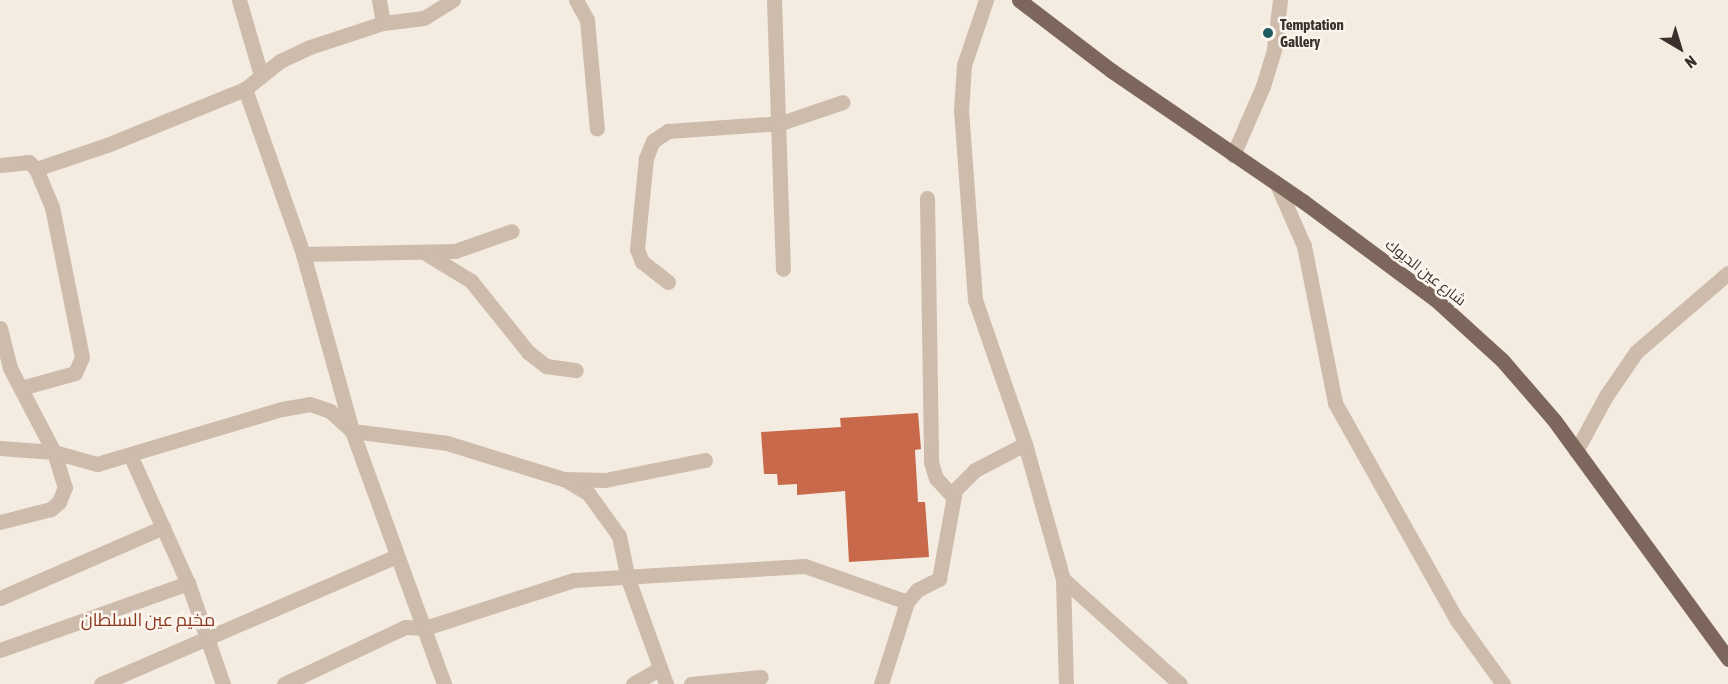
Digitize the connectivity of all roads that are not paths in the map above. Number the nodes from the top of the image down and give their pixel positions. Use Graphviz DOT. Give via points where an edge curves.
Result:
graph roads {
  1 [pos="239,0"];
  2 [pos="379,0"];
  3 [pos="453,0"];
  4 [pos="576,0"];
  5 [pos="774,0"];
  6 [pos="986,0"];
  7 [pos="1019,0"];
  8 [pos="1270,0"];
  9 [pos="1280,7"];
  10 [pos="383,23"];
  11 [pos="261,75"];
  12 [pos="245,88"];
  13 [pos="843,102"];
  14 [pos="781,123"];
  15 [pos="597,129"];
  16 [pos="1233,155"];
  17 [pos="0,165"];
  18 [pos="36,168"];
  19 [pos="1278,187"];
  20 [pos="927,198"];
  21 [pos="512,231"];
  22 [pos="303,254"];
  23 [pos="427,254"];
  24 [pos="783,269"];
  25 [pos="1728,273"];
  26 [pos="668,282"];
  27 [pos="0,327"];
  28 [pos="576,370"];
  29 [pos="21,388"];
  30 [pos="352,431"];
  31 [pos="1025,444"];
  32 [pos="0,448"];
  33 [pos="1576,451"];
  34 [pos="54,452"];
  35 [pos="131,456"];
  36 [pos="705,460"];
  37 [pos="563,479"];
  38 [pos="953,497"];
  39 [pos="0,522"];
  40 [pos="163,527"];
  41 [pos="395,556"];
  42 [pos="628,579"];
  43 [pos="1063,579"];
  44 [pos="188,583"];
  45 [pos="0,598"];
  46 [pos="908,602"];
  47 [pos="425,628"];
  48 [pos="205,639"];
  49 [pos="0,650"];
  50 [pos="1728,659"];
  51 [pos="659,669"];
  52 [pos="761,677"];
  53 [pos="101,684"];
  54 [pos="223,684"];
  55 [pos="284,684"];
  56 [pos="444,684"];
  57 [pos="633,684"];
  58 [pos="666,684"];
  59 [pos="691,684"];
  60 [pos="881,684"];
  61 [pos="1066,684"];
  62 [pos="1180,684"];
  63 [pos="1503,684"];
  1 -- 11 [label="street"];
  2 -- 10 [label="street"];
  3 -- 10 [label="street" via="424,18"];
  4 -- 15 [label="street" via="588,20"];
  5 -- 14 [label="street"];
  6 -- 31 [label="street" via="964,65 961,111 975,300"];
  7 -- 16 [label="main road, شارع عين الديوك" via="1072,43"];
  8 -- 9 [label="street"];
  9 -- 16 [label="street" via="1263,86"];
  10 -- 11 [label="street" via="310,47"];
  11 -- 12 [label="street"];
  12 -- 18 [label="street" via="148,130"];
  12 -- 22 [label="street"];
  13 -- 14 [label="street"];
  14 -- 24 [label="street"];
  14 -- 26 [label="street" via="668,131 653,141 646,158 636,249 642,262"];
  16 -- 19 [label="main road, شارع عين الديوك"];
  17 -- 18 [label="street" via="29,162"];
  18 -- 29 [label="street" via="52,207 82,357 75,373"];
  19 -- 33 [label="main road, شارع عين الديوك" via="1444,307 1502,360"];
  19 -- 63 [label="street" via="1304,246 1335,403 1458,620"];
  20 -- 38 [label="street" via="931,462 943,490"];
  21 -- 23 [label="street" via="455,251"];
  22 -- 23 [label="street"];
  22 -- 30 [label="street"];
  23 -- 28 [label="street" via="471,281 537,359 560,371"];
  25 -- 33 [label="street" via="1636,352"];
  27 -- 29 [label="street" via="10,368"];
  29 -- 34 [label="street"];
  30 -- 35 [label="street" via="330,411 310,404 282,409"];
  30 -- 37 [label="street" via="447,443"];
  30 -- 41 [label="street"];
  31 -- 38 [label="street" via="975,470"];
  31 -- 43 [label="street"];
  32 -- 34 [label="street"];
  33 -- 50 [label="main road, شارع عين الديوك"];
  34 -- 35 [label="street" via="97,464"];
  34 -- 39 [label="street" via="65,487 59,502 51,509"];
  35 -- 40 [label="street"];
  36 -- 37 [label="street" via="605,480"];
  37 -- 42 [label="street" via="588,493 619,536"];
  38 -- 46 [label="street" via="939,579 917,590"];
  40 -- 44 [label="street"];
  40 -- 45 [label="street"];
  41 -- 47 [label="street"];
  41 -- 48 [label="street"];
  42 -- 46 [label="street" via="805,566"];
  42 -- 47 [label="street" via="574,580"];
  42 -- 51 [label="street"];
  43 -- 61 [label="street"];
  43 -- 62 [label="street"];
  44 -- 48 [label="street"];
  44 -- 49 [label="street"];
  46 -- 60 [label="street"];
  47 -- 55 [label="street" via="405,627"];
  47 -- 56 [label="street"];
  48 -- 53 [label="street"];
  48 -- 54 [label="street"];
  51 -- 57 [label="street"];
  51 -- 58 [label="street"];
  52 -- 59 [label="street"];
}
